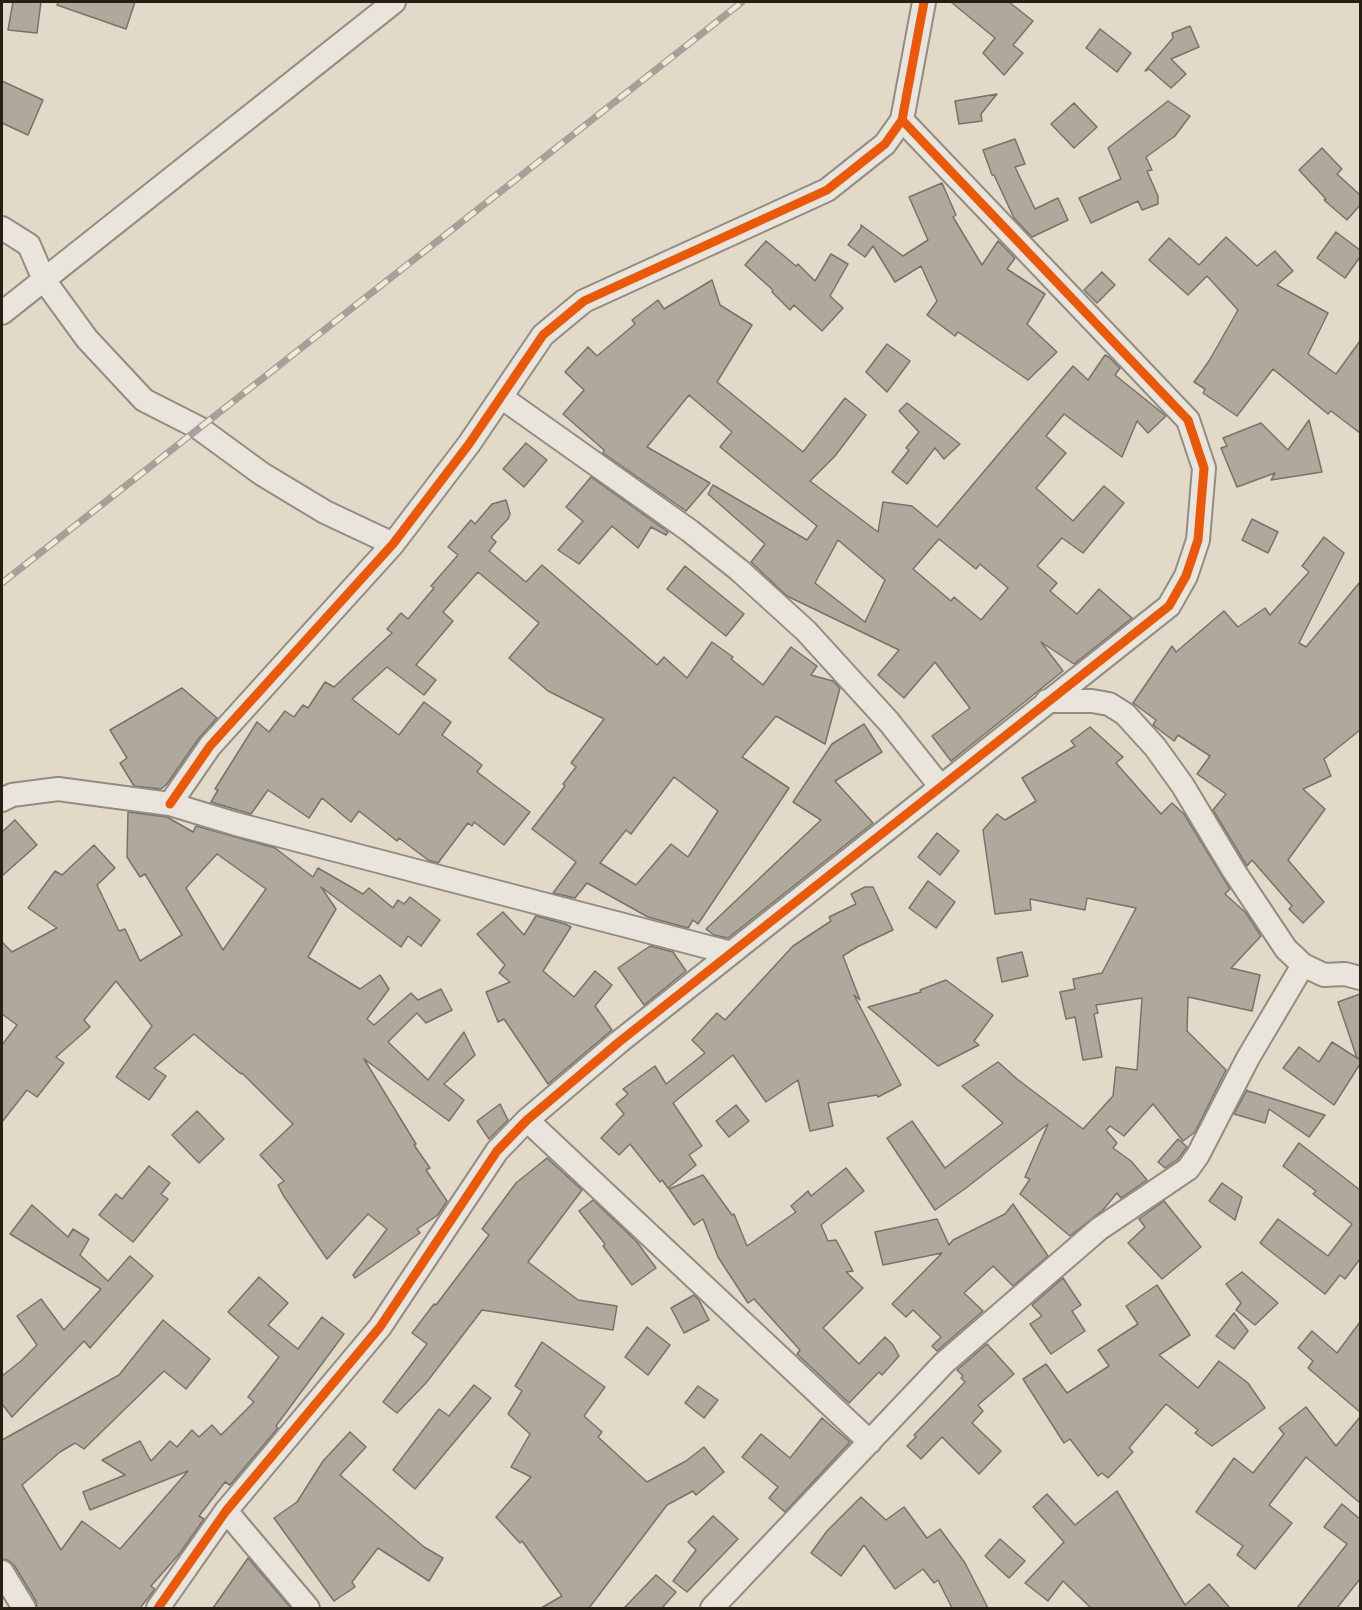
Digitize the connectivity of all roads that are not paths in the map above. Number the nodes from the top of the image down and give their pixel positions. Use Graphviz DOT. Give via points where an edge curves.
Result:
graph roads {
  1 [pos="394,2"];
  2 [pos="924,2"];
  3 [pos="902,120"];
  4 [pos="2,228"];
  5 [pos="44,280"];
  6 [pos="2,313"];
  7 [pos="501,397"];
  8 [pos="393,544"];
  9 [pos="1047,701"];
  10 [pos="940,786"];
  11 [pos="2,800"];
  12 [pos="170,804"];
  13 [pos="731,953"];
  14 [pos="1303,965"];
  15 [pos="1360,978"];
  16 [pos="527,1120"];
  17 [pos="870,1442"];
  18 [pos="226,1511"];
  19 [pos="2,1572"];
  20 [pos="24,1608"];
  21 [pos="158,1608"];
  22 [pos="308,1608"];
  23 [pos="712,1608"];
  1 -- 5 [label="street"];
  2 -- 3 [label="street"];
  3 -- 7 [label="street" via="885,144 827,190 584,301 543,335"];
  3 -- 9 [label="street" via="1188,420 1204,468 1198,540 1186,576 1168,606"];
  4 -- 5 [label="street" via="29,245"];
  5 -- 6 [label="street"];
  5 -- 8 [label="street" via="87,339 144,400 199,428 262,474 325,512"];
  7 -- 8 [label="street"];
  7 -- 10 [label="street" via="739,570 806,631 889,722"];
  8 -- 12 [label="street" via="210,746"];
  9 -- 10 [label="street"];
  9 -- 14 [label="street" via="1092,701 1109,704 1125,714 1183,786 1286,949"];
  10 -- 13 [label="street"];
  11 -- 12 [label="street" via="58,789"];
  12 -- 13 [label="street"];
  13 -- 16 [label="street"];
  14 -- 15 [label="street" via="1324,975"];
  14 -- 17 [label="street" via="1188,1169 1099,1228 945,1363"];
  16 -- 17 [label="street"];
  16 -- 18 [label="street" via="496,1151 380,1327"];
  17 -- 23 [label="street"];
  18 -- 21 [label="street"];
  18 -- 22 [label="street"];
  19 -- 20 [label="street"];
}
